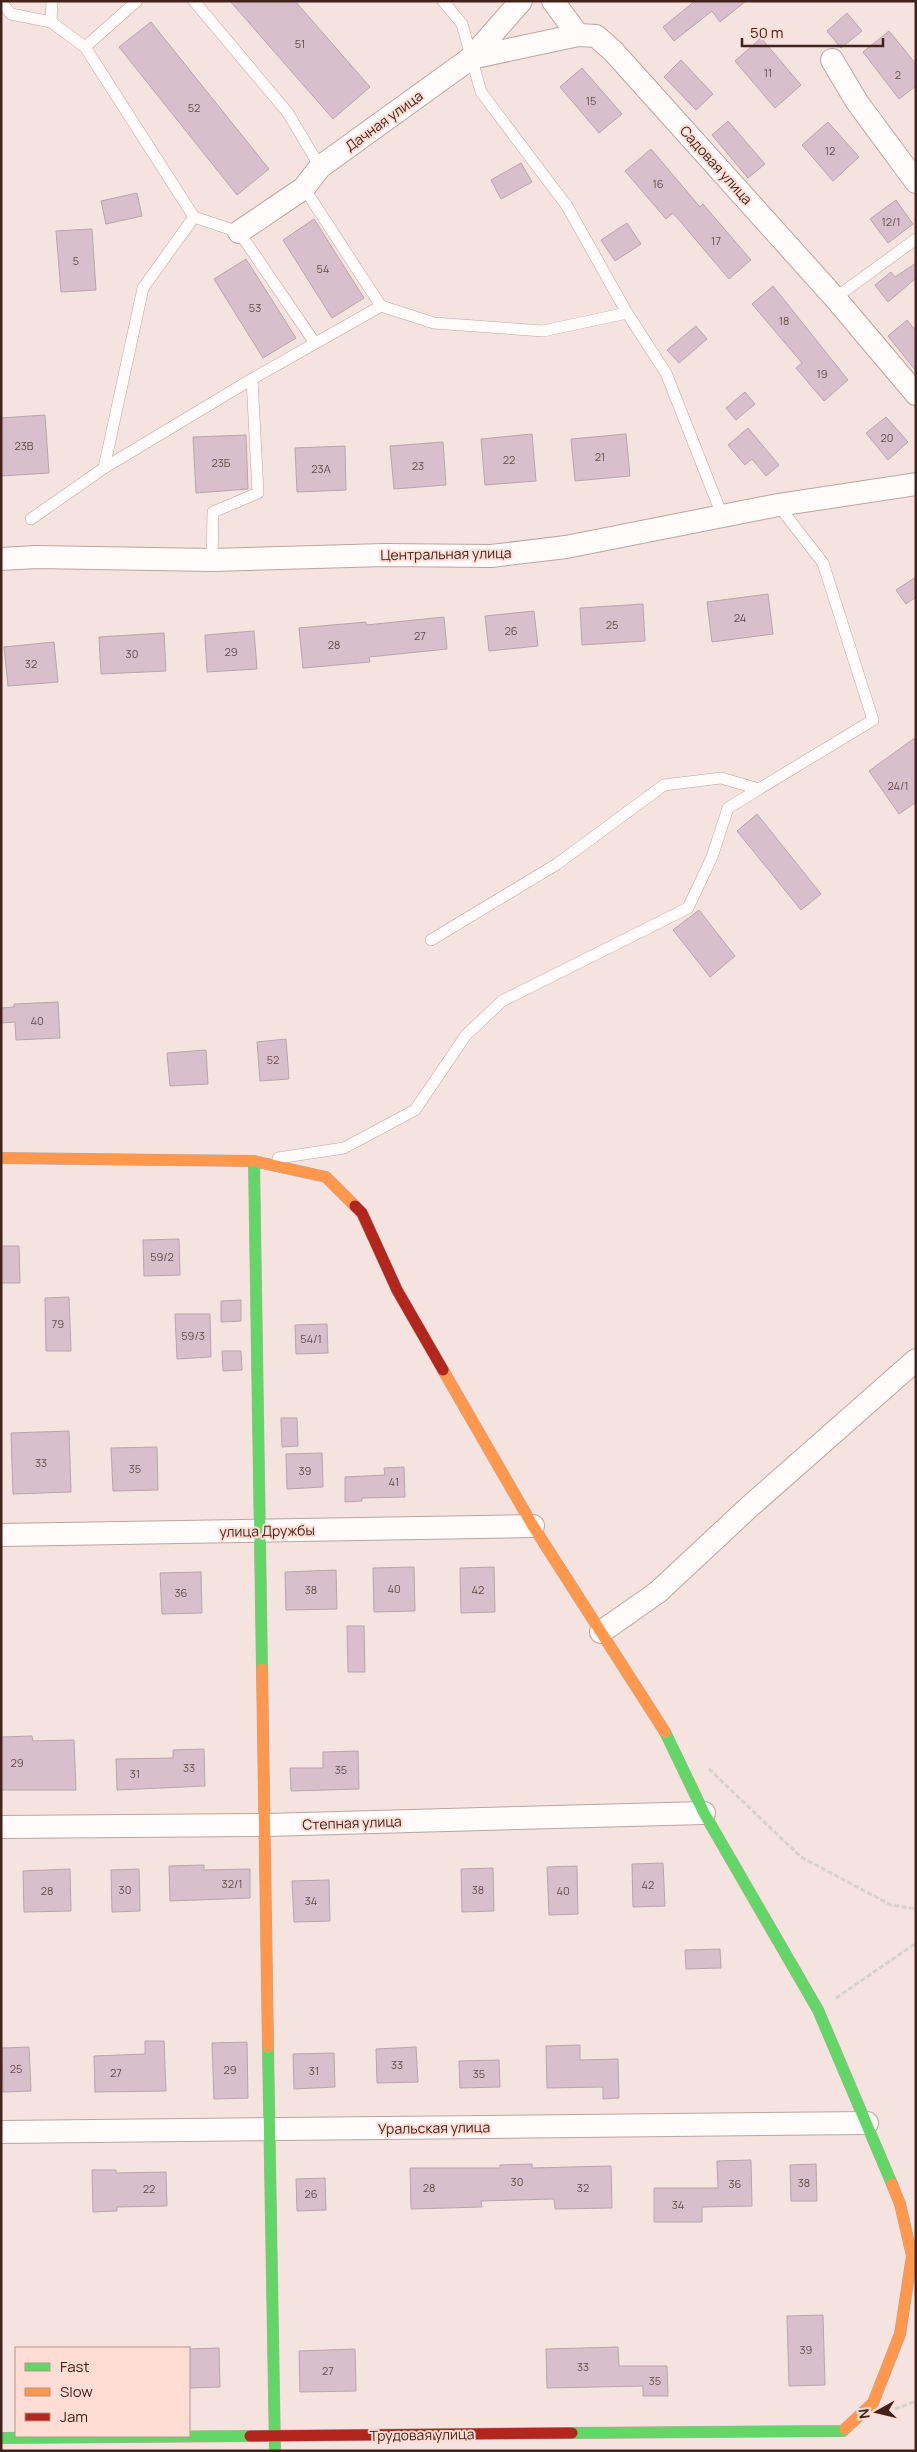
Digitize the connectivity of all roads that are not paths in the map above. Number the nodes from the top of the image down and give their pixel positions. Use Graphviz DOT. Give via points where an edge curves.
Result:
graph roads {
  1 [pos="52,1"];
  2 [pos="137,1"];
  3 [pos="194,1"];
  4 [pos="443,1"];
  5 [pos="521,1"];
  6 [pos="553,1"];
  7 [pos="1,2"];
  8 [pos="51,22"];
  9 [pos="578,35"];
  10 [pos="85,47"];
  11 [pos="470,58"];
  12 [pos="832,60"];
  13 [pos="320,167"];
  14 [pos="916,182"];
  15 [pos="304,188"];
  16 [pos="194,217"];
  17 [pos="239,232"];
  18 [pos="916,239"];
  19 [pos="835,298"];
  20 [pos="381,306"];
  21 [pos="627,313"];
  22 [pos="315,344"];
  23 [pos="252,379"];
  24 [pos="916,394"];
  25 [pos="104,468"];
  26 [pos="916,484"];
  27 [pos="778,505"];
  28 [pos="722,515"];
  29 [pos="30,519"];
  30 [pos="1,559"];
  31 [pos="212,560"];
  32 [pos="759,789"];
  33 [pos="431,940"];
  34 [pos="1,1158"];
  35 [pos="254,1161"];
  36 [pos="916,1360"];
  37 [pos="532,1526"];
  38 [pos="262,1531"];
  39 [pos="1,1535"];
  40 [pos="601,1632"];
  41 [pos="704,1813"];
  42 [pos="266,1825"];
  43 [pos="1,1828"];
  44 [pos="867,2123"];
  45 [pos="271,2130"];
  46 [pos="1,2132"];
  47 [pos="275,2437"];
  48 [pos="1,2438"];
  49 [pos="275,2451"];
  1 -- 8 [label="lane"];
  2 -- 10 [label="lane"];
  3 -- 13 [label="lane" via="288,114"];
  4 -- 11 [label="lane" via="462,24"];
  5 -- 11 [label="street, Дачная улица"];
  6 -- 9 [label="street"];
  7 -- 8 [label="lane" via="11,14"];
  8 -- 10 [label="lane"];
  9 -- 11 [label="street, Садовая улица"];
  9 -- 19 [label="street, Садовая улица" via="596,36 613,51"];
  10 -- 16 [label="lane"];
  11 -- 13 [label="street, Дачная улица"];
  11 -- 21 [label="lane" via="481,92 567,206"];
  12 -- 14 [label="street" via="857,102"];
  13 -- 15 [label="street, Дачная улица"];
  15 -- 17 [label="street, Дачная улица"];
  15 -- 20 [label="lane"];
  16 -- 17 [label="lane"];
  16 -- 25 [label="lane" via="143,288"];
  17 -- 22 [label="lane"];
  18 -- 19 [label="lane"];
  19 -- 24 [label="street, Садовая улица"];
  20 -- 21 [label="lane" via="434,323 543,331"];
  20 -- 22 [label="lane"];
  21 -- 28 [label="lane" via="666,373"];
  22 -- 23 [label="lane"];
  23 -- 25 [label="lane"];
  23 -- 31 [label="lane" via="258,494 213,512"];
  25 -- 29 [label="lane"];
  26 -- 27 [label="street, Центральная улица"];
  27 -- 28 [label="street, Центральная улица"];
  27 -- 32 [label="lane" via="823,563 873,720"];
  28 -- 31 [label="street, Центральная улица" via="566,547 491,556 385,555"];
  30 -- 31 [label="street, Центральная улица"];
  32 -- 33 [label="lane" via="720,778 664,785 557,864"];
  32 -- 35 [label="lane" via="728,808 712,857 688,908 502,1001 466,1035 415,1110 344,1148"];
  34 -- 35 [label="street"];
  35 -- 37 [label="street" via="326,1177 362,1213 397,1290"];
  35 -- 38 [label="street"];
  36 -- 40 [label="street" via="658,1592"];
  37 -- 38 [label="street, улица Дружбы"];
  37 -- 40 [label="street"];
  38 -- 39 [label="street, улица Дружбы"];
  38 -- 42 [label="street"];
  40 -- 41 [label="street" via="660,1722"];
  41 -- 42 [label="street, Степная улица"];
  41 -- 44 [label="street" via="818,2010"];
  42 -- 43 [label="street, Степная улица"];
  42 -- 45 [label="street"];
  44 -- 45 [label="street, Уральская улица"];
  44 -- 47 [label="street, Трудовая улица" via="900,2204 912,2256 900,2334 874,2403 843,2431"];
  45 -- 46 [label="street, Уральская улица"];
  45 -- 47 [label="street"];
  47 -- 48 [label="street, Трудовая улица"];
  47 -- 49 [label="street"];
}
